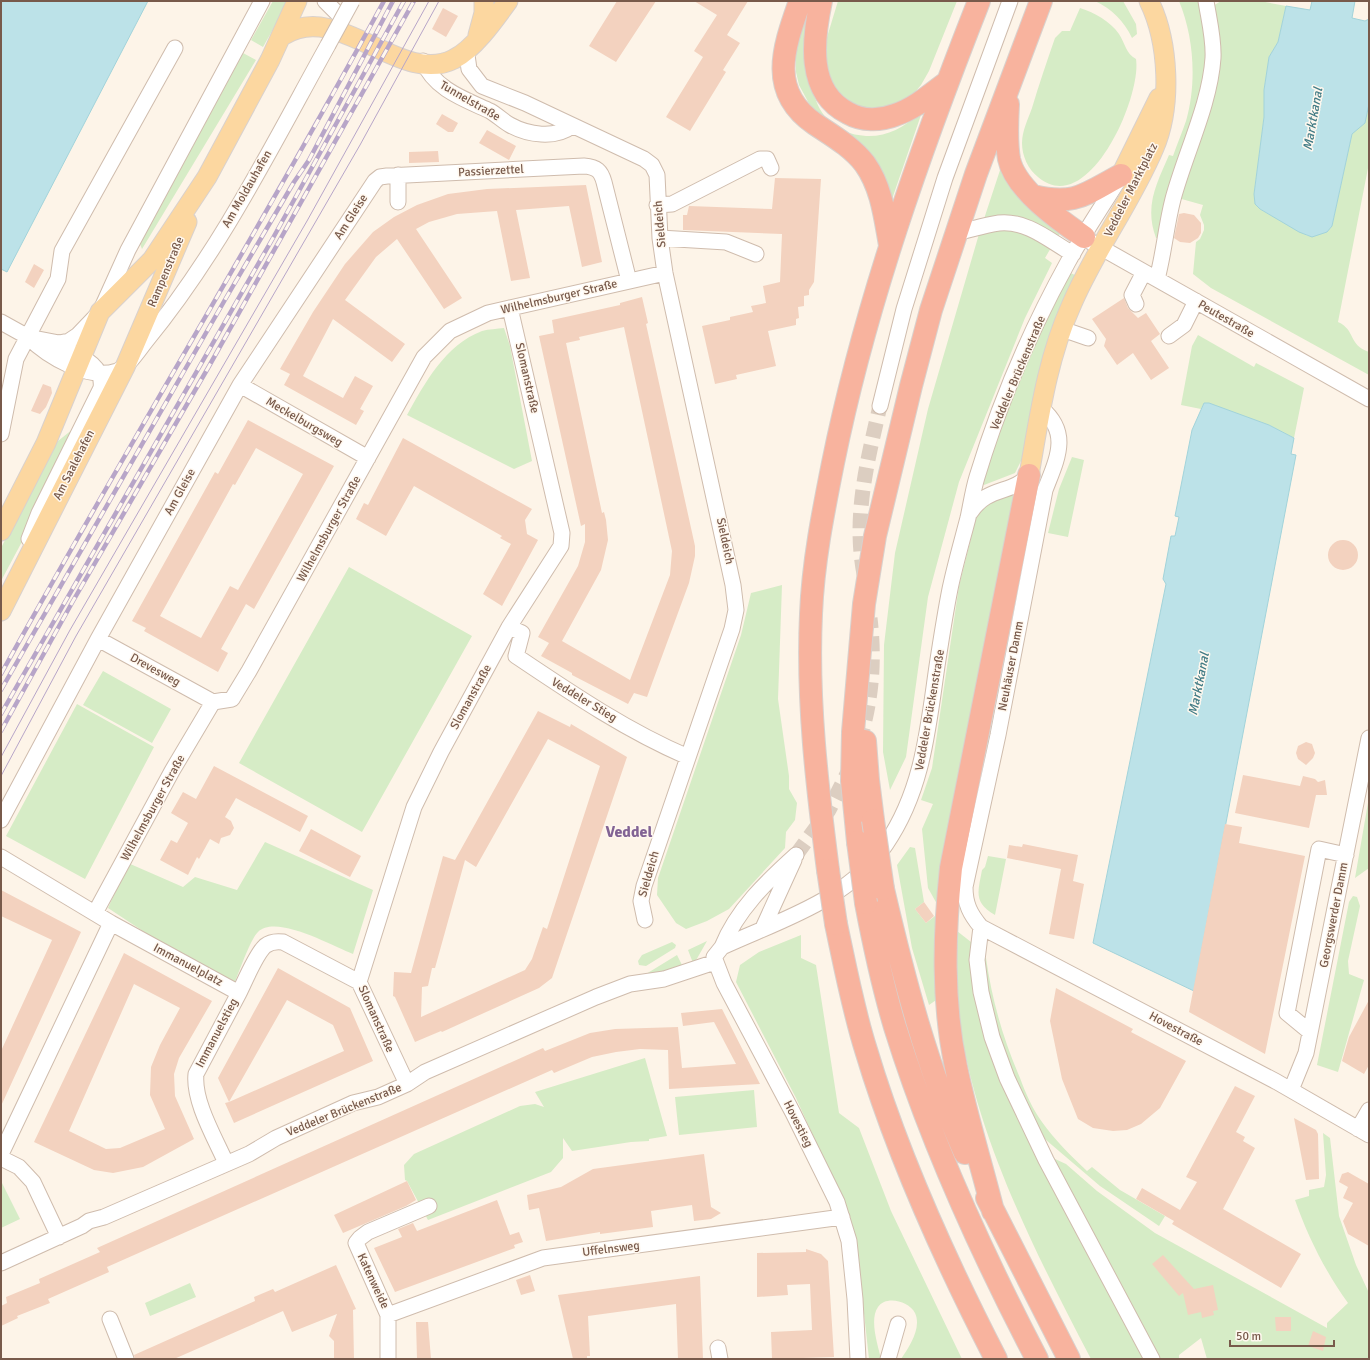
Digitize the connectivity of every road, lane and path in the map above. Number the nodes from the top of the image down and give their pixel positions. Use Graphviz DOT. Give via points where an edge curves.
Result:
graph roads {
  1 [pos="262,1"];
  2 [pos="297,1"];
  3 [pos="325,1"];
  4 [pos="352,1"];
  5 [pos="484,1"];
  6 [pos="508,1"];
  7 [pos="800,1"];
  8 [pos="820,1"];
  9 [pos="979,1"];
  10 [pos="1010,1"];
  11 [pos="1041,1"];
  12 [pos="1149,1"];
  13 [pos="1206,1"];
  14 [pos="339,15"];
  15 [pos="280,39"];
  16 [pos="473,43"];
  17 [pos="175,48"];
  18 [pos="423,61"];
  19 [pos="946,83"];
  20 [pos="1165,84"];
  21 [pos="1008,88"];
  22 [pos="572,126"];
  23 [pos="644,159"];
  24 [pos="772,168"];
  25 [pos="398,175"];
  26 [pos="1121,175"];
  27 [pos="207,177"];
  28 [pos="380,177"];
  29 [pos="1032,196"];
  30 [pos="398,202"];
  31 [pos="657,205"];
  32 [pos="956,233"];
  33 [pos="660,238"];
  34 [pos="890,246"];
  35 [pos="1086,246"];
  36 [pos="756,254"];
  37 [pos="1144,272"];
  38 [pos="665,273"];
  39 [pos="1157,279"];
  40 [pos="629,281"];
  41 [pos="1196,301"];
  42 [pos="1136,304"];
  43 [pos="510,308"];
  44 [pos="100,312"];
  45 [pos="1,322"];
  46 [pos="1062,329"];
  47 [pos="1169,336"];
  48 [pos="28,337"];
  49 [pos="1088,338"];
  50 [pos="52,342"];
  51 [pos="80,363"];
  52 [pos="125,367"];
  53 [pos="100,372"];
  54 [pos="240,385"];
  55 [pos="1369,399"];
  56 [pos="880,406"];
  57 [pos="1041,408"];
  58 [pos="1,434"];
  59 [pos="368,458"];
  60 [pos="1029,475"];
  61 [pos="969,515"];
  62 [pos="1,531"];
  63 [pos="13,589"];
  64 [pos="1,611"];
  65 [pos="509,627"];
  66 [pos="98,638"];
  67 [pos="858,684"];
  68 [pos="213,702"];
  69 [pos="1369,738"];
  70 [pos="688,757"];
  71 [pos="1,820"];
  72 [pos="1346,854"];
  73 [pos="1,857"];
  74 [pos="95,913"];
  75 [pos="645,920"];
  76 [pos="110,923"];
  77 [pos="982,927"];
  78 [pos="763,928"];
  79 [pos="722,947"];
  80 [pos="715,962"];
  81 [pos="359,982"];
  82 [pos="238,993"];
  83 [pos="1310,1032"];
  84 [pos="407,1084"];
  85 [pos="1291,1090"];
  86 [pos="1369,1110"];
  87 [pos="1364,1132"];
  88 [pos="1,1154"];
  89 [pos="1,1158"];
  90 [pos="226,1163"];
  91 [pos="429,1206"];
  92 [pos="993,1211"];
  93 [pos="842,1217"];
  94 [pos="59,1237"];
  95 [pos="1,1263"];
  96 [pos="388,1315"];
  97 [pos="110,1319"];
  98 [pos="898,1324"];
  99 [pos="126,1359"];
  100 [pos="388,1359"];
  101 [pos="858,1359"];
  102 [pos="888,1359"];
  103 [pos="996,1359"];
  104 [pos="1037,1359"];
  105 [pos="1069,1359"];
  106 [pos="1152,1359"];
  1 -- 44 [label="street" via="128,250"];
  2 -- 15 [label="main road, Rampenstraße"];
  3 -- 14 [label="street"];
  4 -- 52 [label="street, Am Moldauhafen, bridge" via="246,194 162,322"];
  5 -- 16 [label="main road" via="484,13"];
  6 -- 16 [label="main road"];
  7 -- 34 [label="highway" via="783,58 787,92 809,120 837,139 865,164 879,193"];
  8 -- 19 [label="highway" via="815,48 818,79 829,99 844,111 866,119 886,118 914,106"];
  9 -- 19 [label="highway"];
  10 -- 56 [label="street" via="945,178 904,309"];
  11 -- 21 [label="highway"];
  12 -- 20 [label="main road, Veddeler Marktplatz" via="1158,18 1164,45"];
  13 -- 39 [label="street" via="1213,59 1209,87 1166,224 1163,258"];
  14 -- 15 [label="main road" via="323,14 302,19 288,29"];
  14 -- 18 [label="main road"];
  15 -- 27 [label="main road, Rampenstraße"];
  16 -- 18 [label="main road" via="447,62"];
  16 -- 22 [label="street, Tunnelstraße" via="467,55 469,69 482,86"];
  17 -- 48 [label="street" via="62,251 58,279"];
  18 -- 22 [label="street, Tunnelstraße" via="428,73 436,82 510,125 536,133 550,134 566,131"];
  19 -- 34 [label="highway"];
  20 -- 26 [label="main road, Veddeler Marktplatz"];
  20 -- 35 [label="main road, Veddeler Marktplatz" via="1163,119 1155,147"];
  21 -- 29 [label="highway" via="1009,159 1017,179"];
  21 -- 32 [label="highway"];
  22 -- 23 [label="street, Tunnelstraße"];
  23 -- 31 [label="street, Sieldeich" via="656,172"];
  24 -- 31 [label="street" via="767,158 760,158 672,204"];
  25 -- 28 [label="street, Passierzettel"];
  25 -- 30 [label="street"];
  25 -- 40 [label="street, Passierzettel" via="584,166 597,169 601,172"];
  26 -- 29 [label="highway" via="1073,200"];
  26 -- 35 [label="street, Veddeler Marktplatz"];
  27 -- 44 [label="main road, Rampenstraße" via="152,260"];
  27 -- 52 [label="main road, Rampenstraße"];
  28 -- 54 [label="street, Am Gleise" via="370,188"];
  29 -- 35 [label="highway"];
  31 -- 33 [label="street, Sieldeich"];
  32 -- 35 [label="street, Peutestraße" via="999,223 1012,223"];
  32 -- 67 [label="highway" via="931,310 875,536 864,604"];
  33 -- 36 [label="street" via="726,242"];
  33 -- 38 [label="street, Sieldeich"];
  34 -- 103 [label="highway, bridge" via="843,415 819,532 812,607 811,699 820,805 836,924 849,988 866,1051 938,1241"];
  35 -- 37 [label="street, Peutestraße"];
  35 -- 46 [label="main road, Veddeler Brückenstraße"];
  35 -- 61 [label="street, Veddeler Brückenstraße" via="1050,297 1023,354 976,479"];
  37 -- 39 [label="street, Peutestraße"];
  37 -- 42 [label="street" via="1132,295"];
  38 -- 40 [label="street, Wilhelmsburger Straße"];
  38 -- 70 [label="street, Sieldeich" via="725,539 736,602 732,629"];
  39 -- 41 [label="street, Peutestraße"];
  40 -- 43 [label="street, Wilhelmsburger Straße"];
  41 -- 47 [label="street" via="1184,325"];
  41 -- 55 [label="street, Peutestraße"];
  43 -- 59 [label="street, Wilhelmsburger Straße" via="488,313 450,331 424,357"];
  43 -- 65 [label="street, Slomanstraße" via="562,533 562,546"];
  44 -- 50 [label="street" via="74,338 66,342"];
  44 -- 51 [label="main road"];
  45 -- 48 [label="street"];
  46 -- 49 [label="street"];
  46 -- 57 [label="main road, Veddeler Brückenstraße"];
  48 -- 50 [label="street"];
  48 -- 51 [label="street" via="62,363"];
  48 -- 58 [label="street" via="16,359"];
  50 -- 51 [label="street"];
  51 -- 53 [label="street" via="96,367"];
  51 -- 62 [label="main road" via="46,443"];
  52 -- 53 [label="street" via="112,372"];
  52 -- 63 [label="main road, Am Saalehafen"];
  53 -- 63 [label="street, Am Saalehafen" via="101,388 39,513 13,580"];
  54 -- 59 [label="street, Meckelburgsweg"];
  54 -- 66 [label="street, Am Gleise"];
  57 -- 60 [label="main road, Veddeler Brückenstraße"];
  57 -- 77 [label="street, Neuhäuser Damm" via="1052,417 1060,437 1056,460 1045,490 998,735 965,887 967,907"];
  59 -- 68 [label="street, Wilhelmsburger Straße" via="232,699"];
  60 -- 61 [label="street, Veddeler Brückenstraße" via="1016,485 984,497"];
  60 -- 92 [label="highway" via="951,868 944,964 950,1030 959,1082"];
  61 -- 78 [label="street, Veddeler Brückenstraße" via="950,590 927,738 920,770 904,813 886,844 855,880 824,901"];
  63 -- 64 [label="main road, Am Saalehafen"];
  65 -- 70 [label="street, Veddeler Stieg" via="522,633 516,656 583,701"];
  65 -- 81 [label="street, Slomanstraße" via="414,807"];
  66 -- 68 [label="street, Drevesweg"];
  66 -- 71 [label="street, Am Gleise"];
  67 -- 92 [label="highway, bridge" via="883,889 915,1016 961,1144"];
  67 -- 104 [label="highway, bridge" via="853,732 852,781 866,904 881,978 919,1101 966,1215"];
  68 -- 74 [label="street, Wilhelmsburger Straße" via="172,771"];
  69 -- 72 [label="street, Georgswerder Damm"];
  70 -- 75 [label="street, Sieldeich" via="642,893"];
  72 -- 83 [label="street, Georgswerder Damm"];
  72 -- 83 [label="street" via="1319,849 1287,1012"];
  73 -- 74 [label="street, Immanuelplatz"];
  74 -- 76 [label="street, Immanuelplatz"];
  76 -- 82 [label="street, Immanuelplatz"];
  76 -- 88 [label="street"];
  77 -- 85 [label="street, Hovestraße"];
  77 -- 106 [label="street" via="978,960 981,992 992,1037 1007,1078 1043,1154"];
  78 -- 79 [label="street"];
  78 -- 79 [label="street" via="796,856 746,905 730,928"];
  79 -- 80 [label="street" via="715,954"];
  80 -- 84 [label="street, Veddeler Brückenstraße" via="664,979 630,984 596,997 425,1072"];
  80 -- 93 [label="street, Hovestieg" via="793,1113"];
  81 -- 82 [label="street" via="277,941 262,950"];
  81 -- 84 [label="street, Slomanstraße"];
  82 -- 90 [label="street, Immanuelstieg" via="196,1074 195,1083 198,1100"];
  83 -- 85 [label="street, Georgswerder Damm" via="1301,1067"];
  84 -- 90 [label="street, Veddeler Brückenstraße" via="378,1097 353,1103 276,1138 250,1154"];
  85 -- 87 [label="street, Hovestraße"];
  86 -- 87 [label="street"];
  89 -- 94 [label="street" via="19,1168 33,1182"];
  90 -- 94 [label="street, Veddeler Brückenstraße" via="104,1217 89,1221"];
  91 -- 96 [label="street, Katenweide" via="368,1232 356,1243"];
  92 -- 105 [label="highway"];
  93 -- 96 [label="street, Uffelnsweg" via="543,1258"];
  93 -- 101 [label="street, Hovestieg" via="849,1241"];
  94 -- 95 [label="street, Veddeler Brückenstraße"];
  96 -- 100 [label="street, Katenweide"];
  97 -- 99 [label="street"];
  98 -- 102 [label="street"];
}
